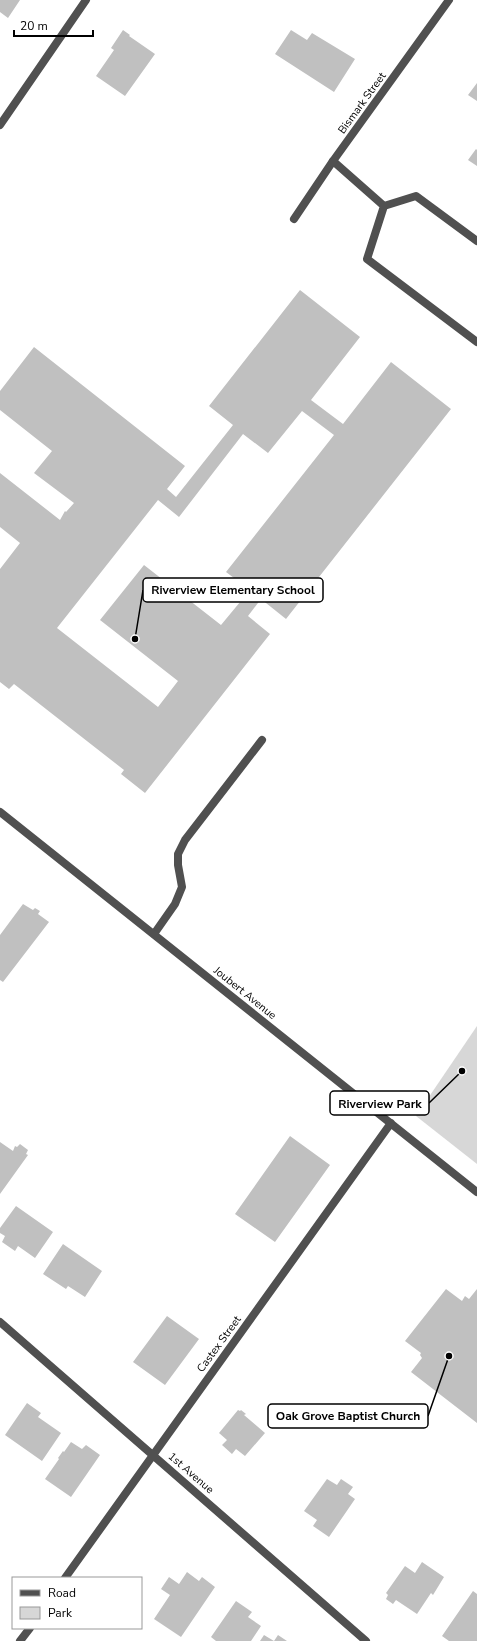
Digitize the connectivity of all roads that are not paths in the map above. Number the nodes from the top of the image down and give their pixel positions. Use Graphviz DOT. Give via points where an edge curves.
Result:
graph roads {
  1 [pos="86,0"];
  2 [pos="449,0"];
  3 [pos="0,125"];
  4 [pos="333,162"];
  5 [pos="384,206"];
  6 [pos="294,219"];
  7 [pos="477,241"];
  8 [pos="477,342"];
  9 [pos="262,740"];
  10 [pos="0,812"];
  11 [pos="154,934"];
  12 [pos="390,1123"];
  13 [pos="477,1192"];
  14 [pos="0,1322"];
  15 [pos="153,1454"];
  16 [pos="66,1577"];
  17 [pos="29,1629"];
  18 [pos="20,1641"];
  19 [pos="366,1641"];
  1 -- 3 [label="street"];
  2 -- 4 [label="street, Bismark Street"];
  4 -- 5 [label="street"];
  4 -- 6 [label="street, Bismark Street"];
  5 -- 7 [label="street" via="416,196"];
  5 -- 8 [label="street" via="366,259"];
  9 -- 11 [label="street" via="191,831 178,854 182,886 175,904"];
  10 -- 11 [label="street, Joubert Avenue"];
  11 -- 12 [label="street, Joubert Avenue"];
  12 -- 13 [label="street, Joubert Avenue"];
  12 -- 15 [label="street, Castex Street"];
  14 -- 15 [label="street, 1st Avenue"];
  15 -- 16 [label="street, Castex Street"];
  15 -- 19 [label="street, 1st Avenue"];
  17 -- 18 [label="street"];
}
